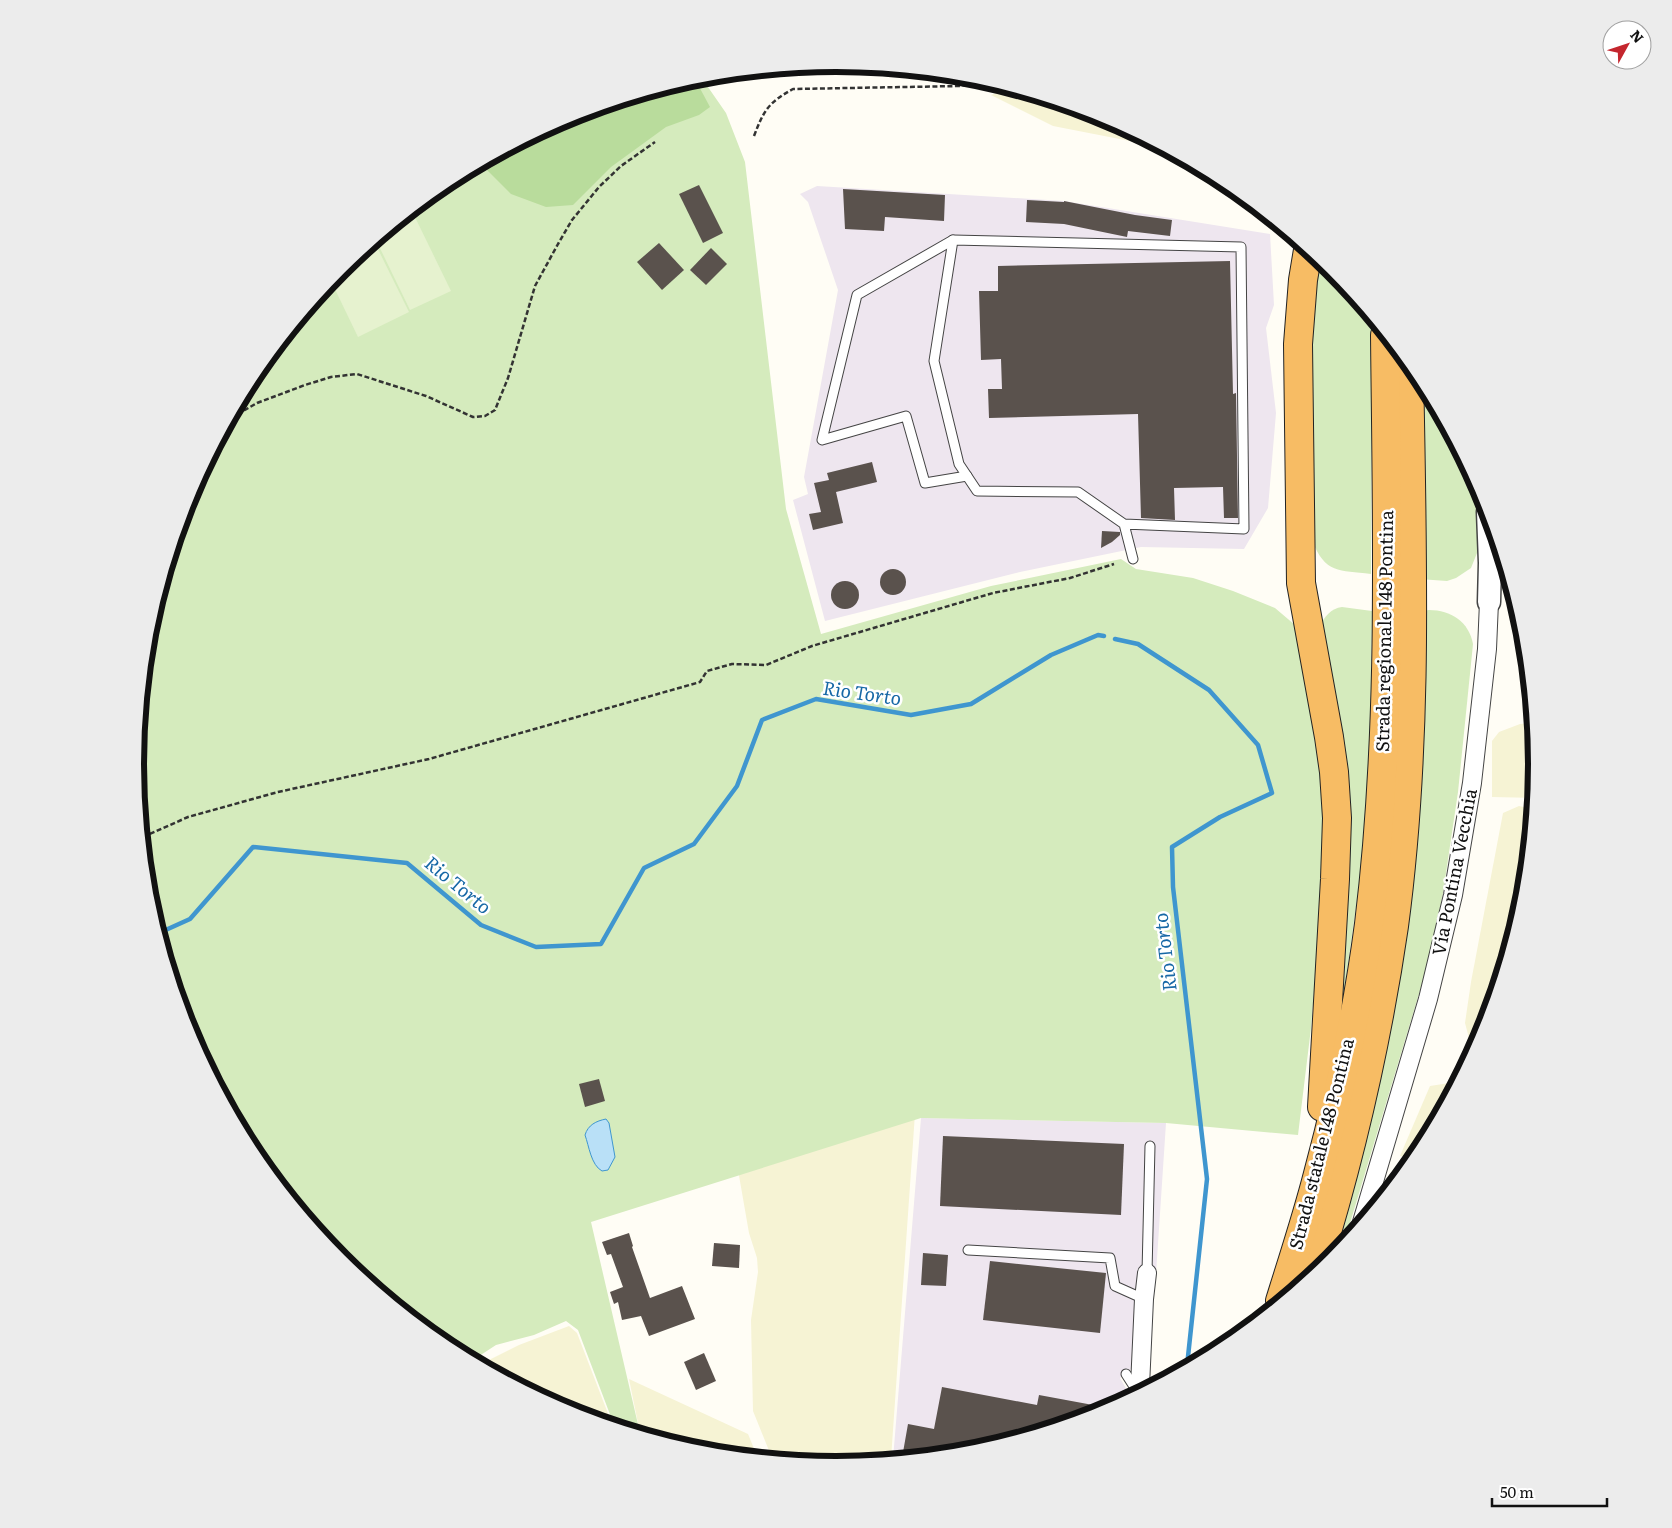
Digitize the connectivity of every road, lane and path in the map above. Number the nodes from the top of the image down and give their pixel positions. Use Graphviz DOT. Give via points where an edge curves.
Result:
graph roads {
  1 [pos="965,85"];
  2 [pos="754,136"];
  3 [pos="655,142"];
  4 [pos="953,240"];
  5 [pos="1306,258"];
  6 [pos="1387,345"];
  7 [pos="1408,376"];
  8 [pos="240,413"];
  9 [pos="967,476"];
  10 [pos="1124,524"];
  11 [pos="1489,537"];
  12 [pos="1132,559"];
  13 [pos="1114,564"];
  14 [pos="1400,566"];
  15 [pos="1489,602"];
  16 [pos="148,835"];
  17 [pos="1381,925"];
  18 [pos="1150,1146"];
  19 [pos="1318,1177"];
  20 [pos="1366,1208"];
  21 [pos="968,1250"];
  22 [pos="1319,1259"];
  23 [pos="1147,1273"];
  24 [pos="1283,1292"];
  25 [pos="1144,1299"];
  26 [pos="1126,1374"];
  27 [pos="1140,1385"];
  28 [pos="1134,1388"];
  1 -- 2 [label="path" via="793,89 772,103 761,117"];
  3 -- 8 [label="path" via="599,187 572,220 535,286 508,378 495,410 485,416 473,417 426,396 357,374 305,385"];
  4 -- 9 [label="lane" via="934,361 959,464"];
  4 -- 9 [label="lane" via="857,296 822,440 906,416 925,484"];
  4 -- 10 [label="lane" via="1240,247 1244,529"];
  5 -- 19 [label="highway" via="1298,344 1301,583 1330,745 1337,818"];
  6 -- 14 [label="highway, Strada regionale 148 Pontina"];
  7 -- 14 [label="highway, Strada regionale 148 Pontina"];
  9 -- 10 [label="lane" via="977,491 1078,492"];
  10 -- 12 [label="lane"];
  11 -- 15 [label="street, Via Pontina Vecchia"];
  13 -- 16 [label="path" via="1070,578 993,592 812,646 766,665 732,664 707,671 700,682 429,759 278,792 188,817"];
  14 -- 17 [label="highway, Strada regionale 148 Pontina" via="1385,708"];
  15 -- 20 [label="street, Via Pontina Vecchia" via="1473,775 1453,895 1425,1008"];
  17 -- 19 [label="highway, Strada statale 148 Pontina"];
  17 -- 22 [label="highway, Strada statale 148 Pontina" via="1379,1016 1351,1145"];
  18 -- 23 [label="lane"];
  19 -- 24 [label="highway, Strada statale 148 Pontina"];
  21 -- 25 [label="lane" via="1110,1258 1115,1286"];
  23 -- 25 [label="street"];
  25 -- 27 [label="street"];
  26 -- 28 [label="lane"];
}
